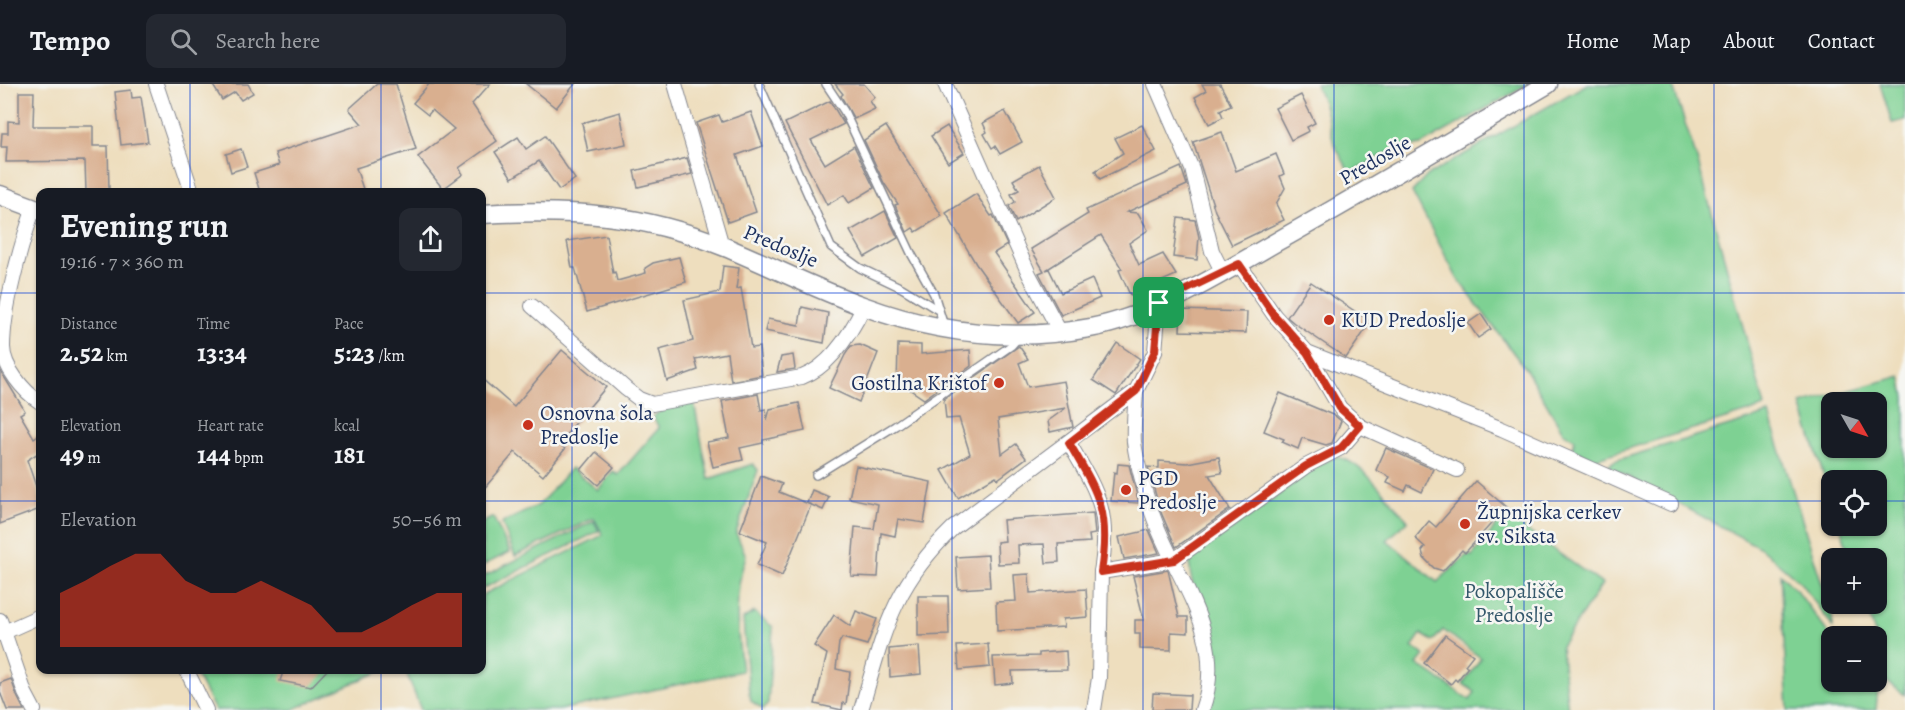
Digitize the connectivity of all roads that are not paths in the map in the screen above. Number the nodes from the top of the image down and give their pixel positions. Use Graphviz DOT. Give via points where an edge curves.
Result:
graph roads {
  1 [pos="156,84"];
  2 [pos="675,84"];
  3 [pos="759,84"];
  4 [pos="826,84"];
  5 [pos="945,84"];
  6 [pos="1155,84"];
  7 [pos="1548,84"];
  8 [pos="191,188"];
  9 [pos="0,195"];
  10 [pos="36,209"];
  11 [pos="36,212"];
  12 [pos="486,214"];
  13 [pos="722,246"];
  14 [pos="1231,268"];
  15 [pos="1159,303"];
  16 [pos="531,306"];
  17 [pos="864,306"];
  18 [pos="941,319"];
  19 [pos="1060,332"];
  20 [pos="1020,335"];
  21 [pos="1,351"];
  22 [pos="1307,352"];
  23 [pos="1136,391"];
  24 [pos="36,400"];
  25 [pos="1360,426"];
  26 [pos="1069,443"];
  27 [pos="1457,470"];
  28 [pos="816,475"];
  29 [pos="1671,504"];
  30 [pos="1174,560"];
  31 [pos="1101,572"];
  32 [pos="36,617"];
  33 [pos="1,628"];
  34 [pos="188,674"];
  35 [pos="34,710"];
  36 [pos="206,710"];
  37 [pos="861,710"];
  38 [pos="1094,710"];
  39 [pos="1202,710"];
  1 -- 8 [label="street"];
  2 -- 13 [label="street"];
  3 -- 18 [label="lane" via="831,247 860,268 902,288"];
  4 -- 18 [label="lane" via="844,111 934,294"];
  5 -- 19 [label="street" via="1029,274"];
  6 -- 14 [label="street" via="1192,169 1212,251"];
  7 -- 14 [label="street, Predoslje"];
  9 -- 10 [label="street"];
  11 -- 21 [label="street" via="14,282"];
  12 -- 13 [label="street, Predoslje" via="552,211 619,217"];
  13 -- 17 [label="street, Predoslje"];
  14 -- 15 [label="street, Predoslje"];
  14 -- 22 [label="street"];
  15 -- 19 [label="street, Predoslje" via="1093,327"];
  15 -- 23 [label="street" via="1155,351"];
  16 -- 17 [label="street" via="626,389 652,404 814,373 854,327"];
  17 -- 18 [label="street, Predoslje"];
  18 -- 20 [label="street, Predoslje" via="965,332"];
  19 -- 20 [label="street, Predoslje"];
  20 -- 28 [label="lane" via="1012,345 951,388"];
  21 -- 24 [label="street" via="10,371"];
  22 -- 25 [label="street" via="1340,408"];
  22 -- 29 [label="street" via="1502,429"];
  23 -- 26 [label="street"];
  23 -- 30 [label="street" via="1134,441 1155,521"];
  25 -- 27 [label="street"];
  25 -- 30 [label="street" via="1341,448 1306,466"];
  26 -- 31 [label="street" via="1093,484 1105,518"];
  26 -- 37 [label="street" via="953,528 904,584 885,626"];
  30 -- 31 [label="street"];
  30 -- 39 [label="street" via="1209,642 1211,666"];
  31 -- 38 [label="street" via="1099,678"];
  32 -- 33 [label="street"];
  33 -- 35 [label="street"];
  34 -- 36 [label="street"];
}
